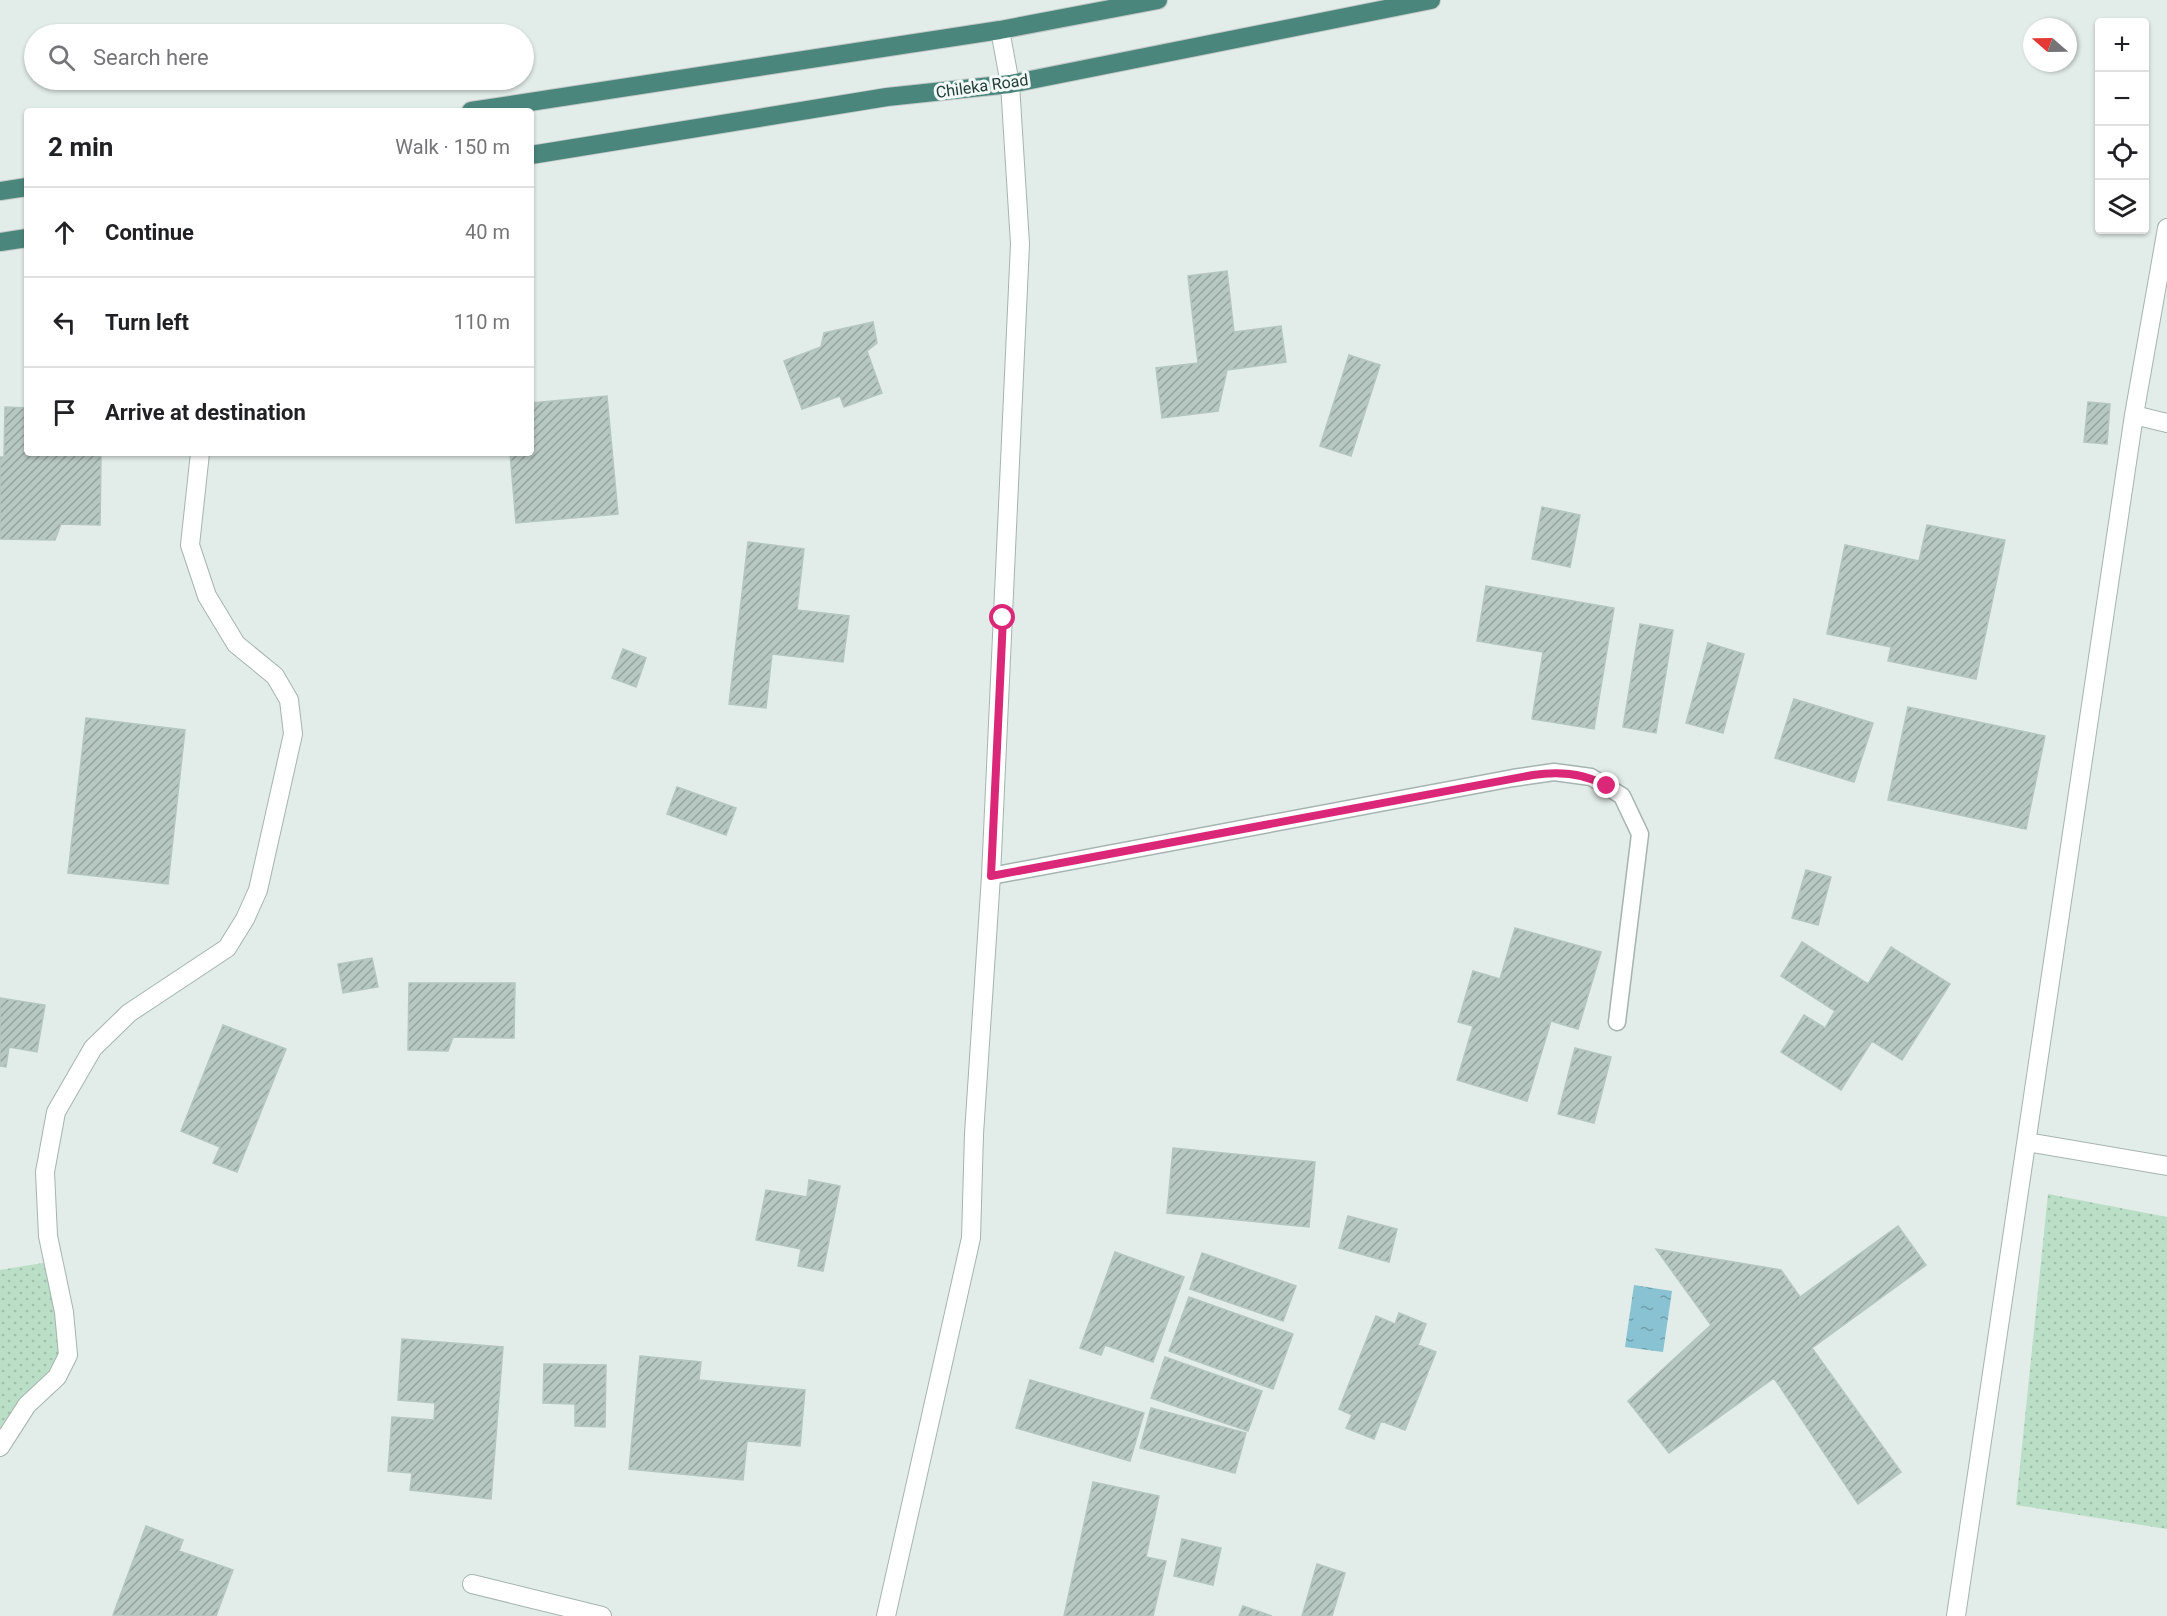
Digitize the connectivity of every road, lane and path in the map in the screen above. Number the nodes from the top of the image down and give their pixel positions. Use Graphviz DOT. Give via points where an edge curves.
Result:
graph roads {
  1 [pos="1158,0"];
  2 [pos="1431,0"];
  3 [pos="1000,30"];
  4 [pos="1010,84"];
  5 [pos="491,108"];
  6 [pos="534,155"];
  7 [pos="24,187"];
  8 [pos="0,191"];
  9 [pos="2167,228"];
  10 [pos="24,238"];
  11 [pos="0,242"];
  12 [pos="2134,415"];
  13 [pos="2167,423"];
  14 [pos="201,456"];
  15 [pos="991,876"];
  16 [pos="1617,1022"];
  17 [pos="2028,1142"];
  18 [pos="2167,1166"];
  19 [pos="0,1447"];
  20 [pos="472,1584"];
  21 [pos="602,1616"];
  22 [pos="886,1616"];
  23 [pos="1956,1616"];
  1 -- 3 [label="highway"];
  2 -- 4 [label="highway, Chileka Road"];
  3 -- 4 [label="street"];
  3 -- 5 [label="highway"];
  4 -- 6 [label="highway, Chileka Road" via="888,98"];
  4 -- 15 [label="street" via="1020,244"];
  7 -- 8 [label="highway"];
  9 -- 12 [label="street"];
  10 -- 11 [label="highway"];
  12 -- 13 [label="street"];
  12 -- 17 [label="street"];
  14 -- 19 [label="street" via="190,544 207,596 236,644 275,676 289,700 293,734 258,890 245,920 226,948 129,1013 93,1048 56,1112 45,1172 48,1236 64,1312 68,1355 57,1377 27,1405"];
  15 -- 16 [label="lane" via="1513,778 1554,772 1591,777 1622,796 1640,834"];
  15 -- 22 [label="street" via="970,1238"];
  17 -- 18 [label="street"];
  17 -- 23 [label="street"];
  20 -- 21 [label="street"];
}
